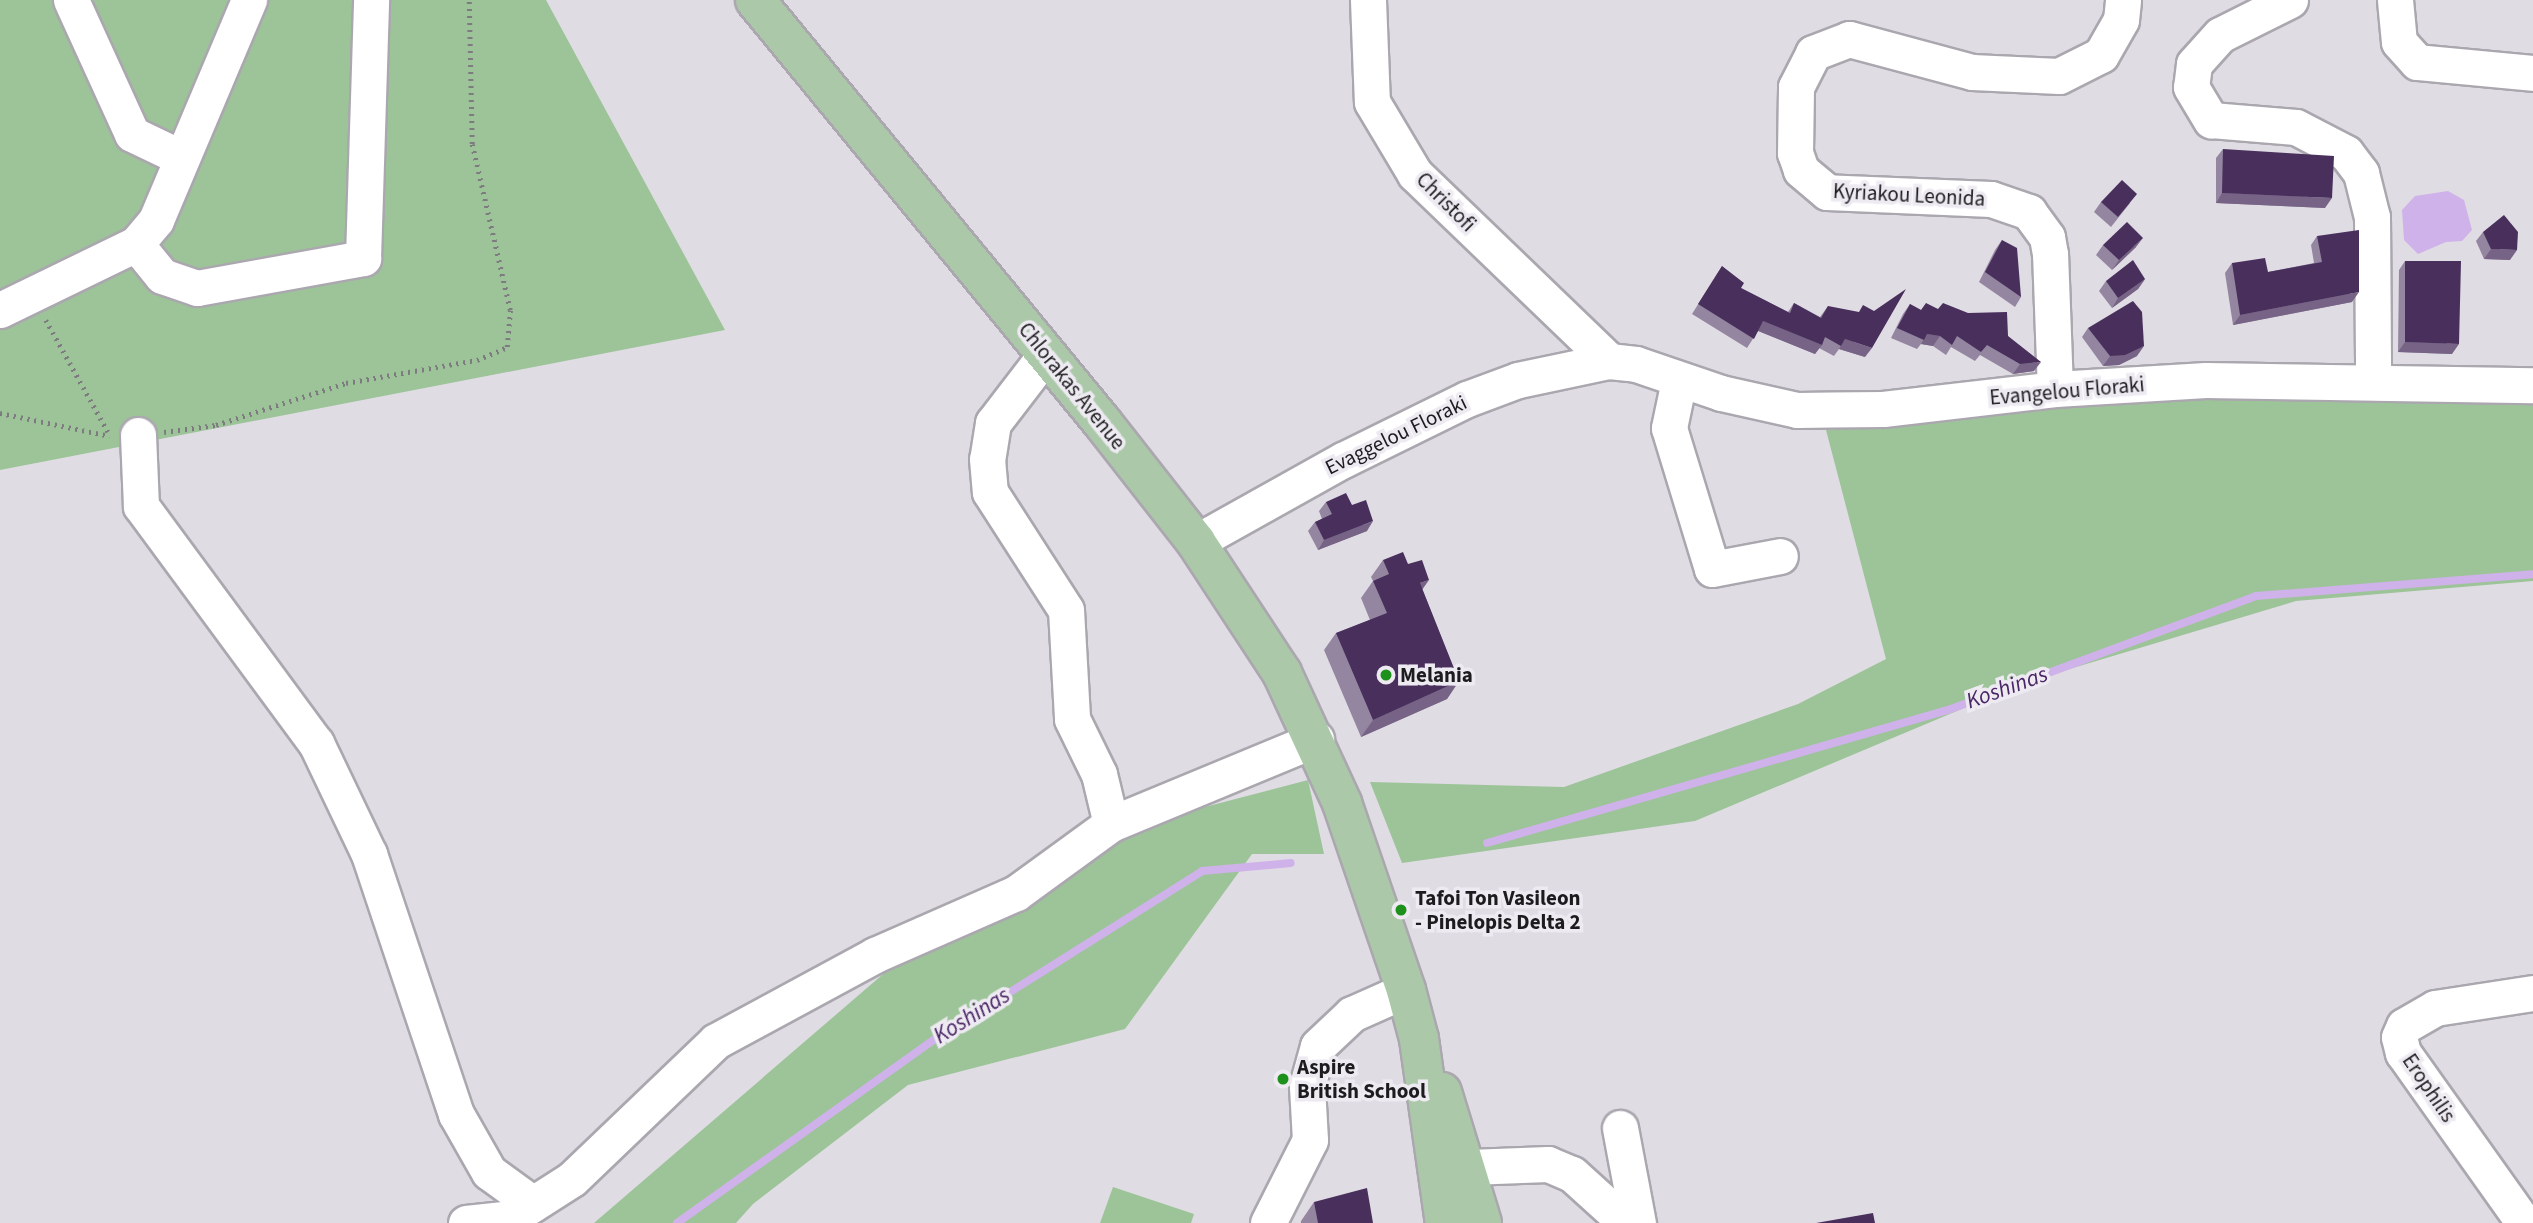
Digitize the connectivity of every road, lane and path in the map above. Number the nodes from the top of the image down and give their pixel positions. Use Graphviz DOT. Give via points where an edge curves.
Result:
graph roads {
  1 [pos="71,0"];
  2 [pos="249,0"];
  3 [pos="371,0"];
  4 [pos="469,0"];
  5 [pos="755,0"];
  6 [pos="1368,0"];
  7 [pos="2123,0"];
  8 [pos="2290,0"];
  9 [pos="2395,0"];
  10 [pos="2533,73"];
  11 [pos="182,158"];
  12 [pos="136,244"];
  13 [pos="32,294"];
  14 [pos="0,310"];
  15 [pos="1046,354"];
  16 [pos="1609,361"];
  17 [pos="1679,380"];
  18 [pos="2373,380"];
  19 [pos="2533,385"];
  20 [pos="2054,389"];
  21 [pos="0,413"];
  22 [pos="124,435"];
  23 [pos="1196,542"];
  24 [pos="1780,556"];
  25 [pos="1316,739"];
  26 [pos="1111,824"];
  27 [pos="1406,990"];
  28 [pos="2533,993"];
  29 [pos="1419,1039"];
  30 [pos="1620,1128"];
  31 [pos="1469,1167"];
  32 [pos="533,1204"];
  33 [pos="466,1223"];
  34 [pos="1268,1223"];
  35 [pos="1445,1223"];
  36 [pos="1482,1223"];
  37 [pos="1626,1223"];
  38 [pos="1638,1223"];
  39 [pos="2524,1223"];
  1 -- 11 [label="street" via="132,134"];
  2 -- 11 [label="street"];
  3 -- 12 [label="street" via="363,258 197,288 162,276"];
  4 -- 22 [label="path" via="472,144 510,310 507,347 477,360 346,383 216,425"];
  5 -- 15 [label="main road, Chlorakas Avenue"];
  6 -- 16 [label="street, Christofi" via="1372,102 1415,174"];
  7 -- 20 [label="street, Kyriakou Leonida" via="2121,20 2101,55 2059,76 1972,72 1849,39 1813,53 1796,88 1795,153 1807,176 1827,192 1991,199 2029,212 2047,237 2050,254"];
  8 -- 18 [label="street" via="2220,35 2194,64 2191,87 2211,120 2296,127 2346,153 2361,173 2372,217"];
  9 -- 10 [label="street" via="2399,41 2417,62"];
  11 -- 12 [label="street" via="156,220"];
  12 -- 13 [label="street"];
  13 -- 14 [label="street"];
  13 -- 22 [label="path"];
  15 -- 23 [label="main road, Chlorakas Avenue"];
  15 -- 26 [label="street" via="993,423 987,459 990,492 1066,610 1072,719 1098,774"];
  16 -- 17 [label="street, Evangelou Floraki" via="1636,364"];
  16 -- 23 [label="street, Evaggelou Floraki" via="1518,380 1467,399 1343,460"];
  17 -- 20 [label="street, Evangelou Floraki" via="1762,404 1819,411 1884,409"];
  17 -- 24 [label="street" via="1669,428 1712,569"];
  18 -- 19 [label="street, Evangelou Floraki"];
  18 -- 20 [label="street, Evangelou Floraki" via="2206,380"];
  21 -- 22 [label="path"];
  22 -- 32 [label="street" via="141,506 316,743 369,853 456,1115 489,1172"];
  23 -- 25 [label="main road, Chlorakas Avenue" via="1248,616"];
  25 -- 26 [label="street"];
  25 -- 27 [label="main road, Chlorakas Avenue"];
  26 -- 32 [label="street" via="1016,893 874,955 716,1041 572,1179"];
  27 -- 29 [label="main road, Chlorakas Avenue"];
  27 -- 34 [label="street" via="1352,1014 1318,1046 1307,1086 1310,1140"];
  28 -- 39 [label="street, Erophilis" via="2435,1008 2404,1026 2399,1037 2403,1053"];
  29 -- 31 [label="main road"];
  29 -- 35 [label="main road"];
  30 -- 38 [label="street"];
  31 -- 36 [label="main road"];
  31 -- 37 [label="street" via="1548,1164 1572,1174"];
  32 -- 33 [label="street" via="511,1218"];
}
